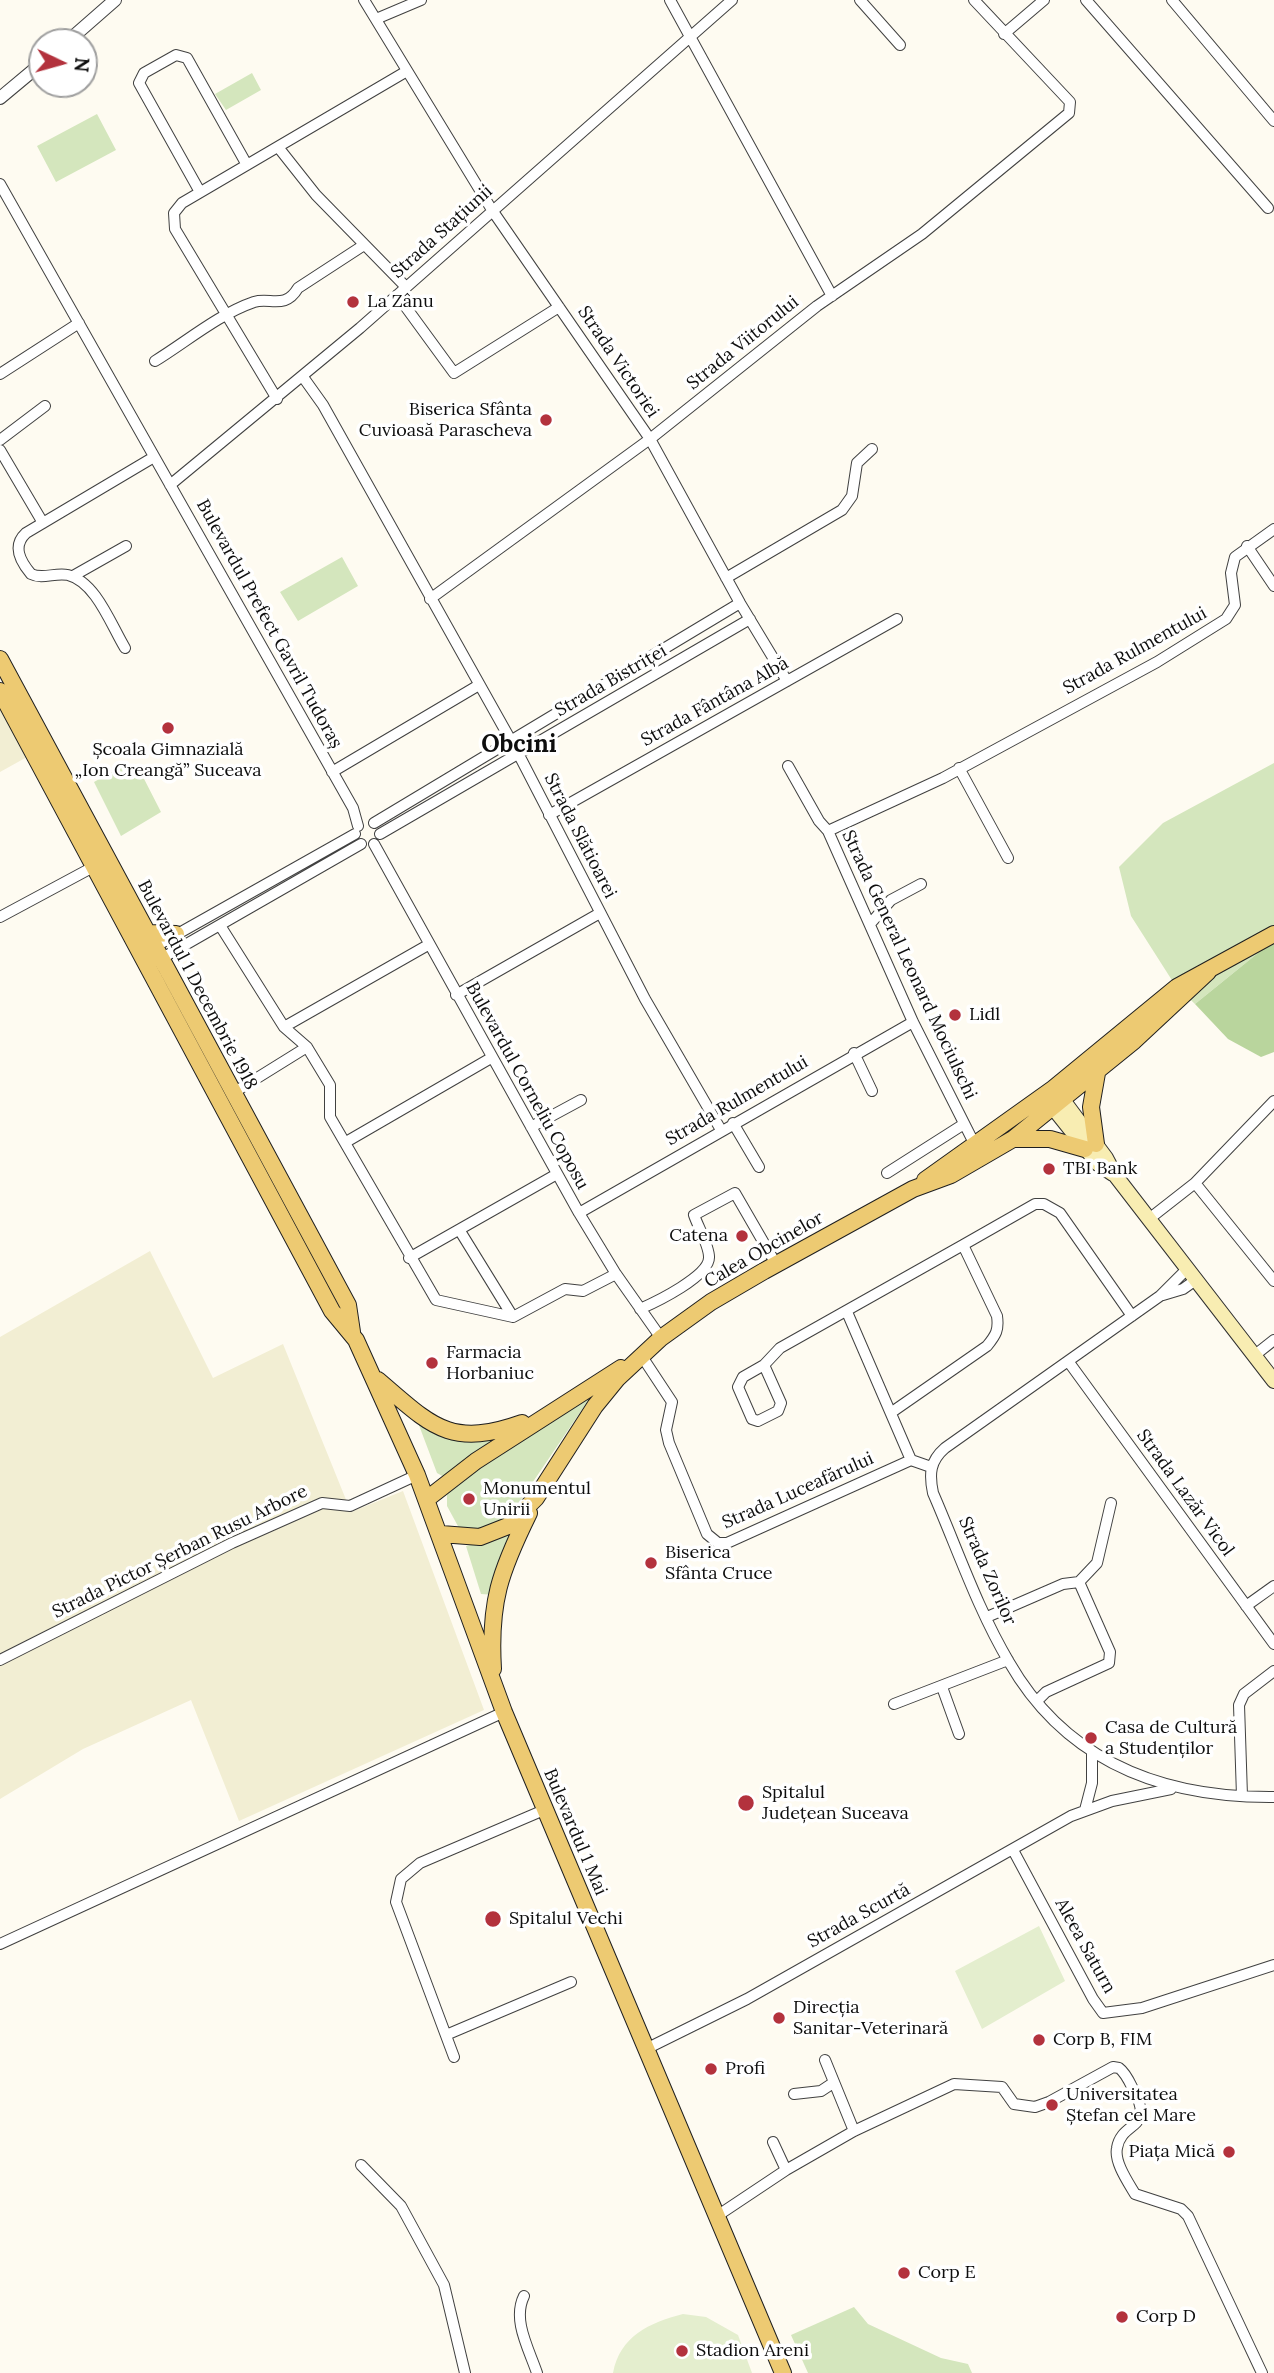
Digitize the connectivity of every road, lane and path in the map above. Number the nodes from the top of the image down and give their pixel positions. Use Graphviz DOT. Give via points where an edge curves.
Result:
graph roads {
  1 [pos="115,0"];
  2 [pos="364,0"];
  3 [pos="421,0"];
  4 [pos="670,0"];
  5 [pos="732,0"];
  6 [pos="860,0"];
  7 [pos="974,0"];
  8 [pos="1044,0"];
  9 [pos="1087,0"];
  10 [pos="1172,0"];
  11 [pos="376,19"];
  12 [pos="82,28"];
  13 [pos="1004,34"];
  14 [pos="690,36"];
  15 [pos="900,45"];
  16 [pos="407,71"];
  17 [pos="28,75"];
  18 [pos="0,98"];
  19 [pos="1274,121"];
  20 [pos="278,147"];
  21 [pos="247,165"];
  22 [pos="0,184"];
  23 [pos="200,192"];
  24 [pos="1268,208"];
  25 [pos="492,210"];
  26 [pos="364,245"];
  27 [pos="402,291"];
  28 [pos="832,296"];
  29 [pos="559,307"];
  30 [pos="226,317"];
  31 [pos="79,323"];
  32 [pos="155,361"];
  33 [pos="0,374"];
  34 [pos="303,377"];
  35 [pos="277,399"];
  36 [pos="45,407"];
  37 [pos="650,439"];
  38 [pos="0,440"];
  39 [pos="872,449"];
  40 [pos="0,450"];
  41 [pos="154,457"];
  42 [pos="170,485"];
  43 [pos="43,523"];
  44 [pos="1274,529"];
  45 [pos="126,546"];
  46 [pos="1247,546"];
  47 [pos="73,576"];
  48 [pos="726,578"];
  49 [pos="1274,586"];
  50 [pos="430,599"];
  51 [pos="740,603"];
  52 [pos="897,619"];
  53 [pos="750,620"];
  54 [pos="125,648"];
  55 [pos="0,659"];
  56 [pos="787,681"];
  57 [pos="479,685"];
  58 [pos="0,691"];
  59 [pos="511,741"];
  60 [pos="519,755"];
  61 [pos="788,766"];
  62 [pos="959,768"];
  63 [pos="332,772"];
  64 [pos="549,816"];
  65 [pos="363,826"];
  66 [pos="828,831"];
  67 [pos="380,834"];
  68 [pos="361,844"];
  69 [pos="374,844"];
  70 [pos="1008,858"];
  71 [pos="95,866"];
  72 [pos="921,884"];
  73 [pos="600,913"];
  74 [pos="0,917"];
  75 [pos="870,924"];
  76 [pos="221,926"];
  77 [pos="176,934"];
  78 [pos="1274,934"];
  79 [pos="428,945"];
  80 [pos="151,952"];
  81 [pos="1208,972"];
  82 [pos="456,995"];
  83 [pos="913,1022"];
  84 [pos="284,1027"];
  85 [pos="307,1047"];
  86 [pos="854,1053"];
  87 [pos="491,1058"];
  88 [pos="1097,1073"];
  89 [pos="872,1091"];
  90 [pos="233,1093"];
  91 [pos="1054,1098"];
  92 [pos="581,1100"];
  93 [pos="1274,1101"];
  94 [pos="733,1123"];
  95 [pos="964,1124"];
  96 [pos="531,1127"];
  97 [pos="721,1130"];
  98 [pos="1013,1139"];
  99 [pos="346,1142"];
  100 [pos="975,1145"];
  101 [pos="1090,1146"];
  102 [pos="759,1167"];
  103 [pos="887,1173"];
  104 [pos="557,1174"];
  105 [pos="1195,1183"];
  106 [pos="913,1189"];
  107 [pos="579,1213"];
  108 [pos="1149,1219"];
  109 [pos="460,1231"];
  110 [pos="963,1245"];
  111 [pos="409,1258"];
  112 [pos="776,1264"];
  113 [pos="1193,1273"];
  114 [pos="616,1274"];
  115 [pos="1274,1281"];
  116 [pos="640,1309"];
  117 [pos="847,1312"];
  118 [pos="1132,1316"];
  119 [pos="513,1317"];
  120 [pos="352,1332"];
  121 [pos="661,1338"];
  122 [pos="1274,1340"];
  123 [pos="641,1355"];
  124 [pos="1255,1355"];
  125 [pos="1068,1361"];
  126 [pos="764,1364"];
  127 [pos="375,1378"];
  128 [pos="1274,1381"];
  129 [pos="892,1412"];
  130 [pos="547,1414"];
  131 [pos="911,1460"];
  132 [pos="931,1467"];
  133 [pos="417,1475"];
  134 [pos="536,1498"];
  135 [pos="427,1499"];
  136 [pos="1111,1503"];
  137 [pos="441,1534"];
  138 [pos="1079,1582"];
  139 [pos="1274,1586"];
  140 [pos="1246,1606"];
  141 [pos="987,1616"];
  142 [pos="1274,1644"];
  143 [pos="0,1660"];
  144 [pos="1008,1661"];
  145 [pos="1274,1671"];
  146 [pos="942,1687"];
  147 [pos="495,1689"];
  148 [pos="1037,1701"];
  149 [pos="894,1704"];
  150 [pos="504,1712"];
  151 [pos="959,1734"];
  152 [pos="1092,1754"];
  153 [pos="1173,1788"];
  154 [pos="1242,1796"];
  155 [pos="1274,1797"];
  156 [pos="544,1810"];
  157 [pos="1085,1810"];
  158 [pos="1013,1850"];
  159 [pos="0,1944"];
  160 [pos="1274,1965"];
  161 [pos="571,1982"];
  162 [pos="446,2035"];
  163 [pos="646,2049"];
  164 [pos="454,2057"];
  165 [pos="825,2060"];
  166 [pos="833,2083"];
  167 [pos="794,2094"];
  168 [pos="854,2131"];
  169 [pos="773,2142"];
  170 [pos="361,2165"];
  171 [pos="786,2170"];
  172 [pos="717,2216"];
  173 [pos="524,2296"];
  174 [pos="465,2373"];
  175 [pos="537,2373"];
  176 [pos="783,2373"];
  177 [pos="1262,2373"];
  1 -- 12 [label="street"];
  2 -- 11 [label="street, Strada Victoriei"];
  3 -- 11 [label="street"];
  4 -- 14 [label="street"];
  5 -- 14 [label="street, Strada Stațiunii"];
  6 -- 15 [label="street"];
  7 -- 13 [label="street"];
  8 -- 13 [label="street"];
  9 -- 24 [label="street"];
  10 -- 19 [label="street"];
  11 -- 16 [label="street, Strada Victoriei"];
  13 -- 28 [label="street, Strada Viitorului" via="1071,108 932,226"];
  14 -- 25 [label="street, Strada Stațiunii"];
  14 -- 28 [label="street"];
  16 -- 20 [label="street"];
  16 -- 25 [label="street, Strada Victoriei"];
  17 -- 18 [label="street"];
  20 -- 21 [label="street"];
  20 -- 26 [label="street"];
  21 -- 23 [label="street"];
  21 -- 23 [label="street" via="187,58 176,55 144,73 139,83"];
  22 -- 31 [label="street, Bulevardul Prefect Gavril Tudoraș"];
  23 -- 30 [label="street" via="177,207 173,218"];
  25 -- 27 [label="street, Strada Stațiunii"];
  25 -- 29 [label="street, Strada Victoriei"];
  26 -- 27 [label="street"];
  26 -- 30 [label="street" via="276,303 253,303"];
  27 -- 29 [label="street" via="454,373"];
  27 -- 34 [label="street, Strada Stațiunii"];
  28 -- 37 [label="street, Strada Viitorului"];
  29 -- 37 [label="street, Strada Victoriei"];
  30 -- 32 [label="street"];
  30 -- 35 [label="street"];
  31 -- 33 [label="street"];
  31 -- 41 [label="street, Bulevardul Prefect Gavril Tudoraș"];
  34 -- 35 [label="street, Strada Stațiunii"];
  34 -- 50 [label="street, Strada Slătioarei"];
  35 -- 42 [label="street, Strada Stațiunii"];
  36 -- 38 [label="street"];
  37 -- 48 [label="street, Strada Victoriei"];
  37 -- 50 [label="street, Strada Viitorului"];
  39 -- 48 [label="street" via="857,463 852,496 842,510"];
  40 -- 43 [label="street"];
  41 -- 42 [label="street, Bulevardul Prefect Gavril Tudoraș"];
  41 -- 43 [label="street"];
  42 -- 63 [label="street, Bulevardul Prefect Gavril Tudoraș"];
  43 -- 47 [label="street" via="17,543 27,570 40,577"];
  44 -- 46 [label="street"];
  45 -- 47 [label="street"];
  46 -- 49 [label="street"];
  46 -- 62 [label="street, Strada Rulmentului" via="1232,564 1235,605 1226,619 1157,662"];
  47 -- 54 [label="street" via="91,591"];
  48 -- 51 [label="street, Strada Victoriei"];
  50 -- 57 [label="street, Strada Slătioarei"];
  51 -- 53 [label="street, Strada Victoriei"];
  51 -- 59 [label="street, Strada Bistriței"];
  52 -- 56 [label="street, Strada Fântâna Albă"];
  53 -- 56 [label="street, Strada Victoriei"];
  53 -- 60 [label="street, Strada Bistriței"];
  55 -- 80 [label="main road, Bulevardul 1 Decembrie 1918"];
  56 -- 64 [label="street, Strada Fântâna Albă"];
  57 -- 59 [label="street, Strada Slătioarei"];
  57 -- 63 [label="street"];
  58 -- 71 [label="main road, Bulevardul 1 Decembrie 1918"];
  59 -- 60 [label="street, Strada Slătioarei"];
  59 -- 65 [label="street, Strada Bistriței"];
  60 -- 64 [label="street, Strada Slătioarei"];
  60 -- 67 [label="street, Strada Bistriței"];
  61 -- 66 [label="street, Strada General Leonard Mociulschi"];
  62 -- 66 [label="street, Strada Rulmentului"];
  62 -- 70 [label="street"];
  63 -- 65 [label="street, Bulevardul Prefect Gavril Tudoraș"];
  64 -- 73 [label="street, Strada Slătioarei"];
  65 -- 67 [label="street"];
  65 -- 68 [label="street"];
  65 -- 77 [label="street, Strada Bistriței"];
  66 -- 75 [label="street, Strada General Leonard Mociulschi"];
  67 -- 69 [label="street"];
  68 -- 69 [label="street"];
  68 -- 76 [label="street"];
  69 -- 79 [label="street, Bulevardul Corneliu Coposu"];
  71 -- 74 [label="street"];
  71 -- 80 [label="main road, Bulevardul 1 Decembrie 1918"];
  72 -- 75 [label="street" via="891,900"];
  73 -- 82 [label="street"];
  73 -- 97 [label="street, Strada Slătioarei"];
  75 -- 83 [label="street, Strada General Leonard Mociulschi"];
  76 -- 80 [label="street"];
  76 -- 84 [label="street"];
  77 -- 80 [label="main road"];
  78 -- 81 [label="main road"];
  79 -- 82 [label="street, Bulevardul Corneliu Coposu"];
  79 -- 84 [label="street"];
  80 -- 90 [label="main road, Bulevardul 1 Decembrie 1918"];
  80 -- 120 [label="main road, Bulevardul 1 Decembrie 1918" via="332,1311"];
  81 -- 88 [label="main road"];
  81 -- 91 [label="main road" via="1177,987"];
  82 -- 87 [label="street, Bulevardul Corneliu Coposu"];
  83 -- 86 [label="street, Strada Rulmentului"];
  83 -- 95 [label="street, Strada General Leonard Mociulschi"];
  84 -- 85 [label="street"];
  85 -- 90 [label="street"];
  85 -- 99 [label="street" via="330,1085 327,1109"];
  86 -- 89 [label="street"];
  86 -- 94 [label="street, Strada Rulmentului"];
  87 -- 96 [label="street, Bulevardul Corneliu Coposu"];
  87 -- 99 [label="street"];
  88 -- 91 [label="main road"];
  88 -- 101 [label="main road"];
  90 -- 120 [label="main road, Bulevardul 1 Decembrie 1918" via="348,1305"];
  91 -- 98 [label="main road, Calea Obcinelor"];
  91 -- 100 [label="main road, Calea Obcinelor"];
  91 -- 101 [label="main road"];
  92 -- 96 [label="street"];
  93 -- 105 [label="street"];
  94 -- 97 [label="street, Strada Rulmentului"];
  94 -- 102 [label="street"];
  95 -- 100 [label="street, Strada General Leonard Mociulschi"];
  95 -- 103 [label="street"];
  96 -- 104 [label="street, Bulevardul Corneliu Coposu"];
  97 -- 107 [label="street, Strada Rulmentului"];
  98 -- 101 [label="main road"];
  98 -- 106 [label="main road, Calea Obcinelor" via="951,1175"];
  99 -- 111 [label="street"];
  100 -- 106 [label="main road, Calea Obcinelor"];
  101 -- 108 [label="main road" via="1098,1164 1115,1175"];
  104 -- 107 [label="street, Bulevardul Corneliu Coposu"];
  104 -- 109 [label="street"];
  105 -- 108 [label="street"];
  105 -- 115 [label="street"];
  106 -- 112 [label="main road, Calea Obcinelor"];
  107 -- 114 [label="street, Bulevardul Corneliu Coposu"];
  108 -- 113 [label="main road"];
  109 -- 111 [label="street"];
  109 -- 119 [label="street"];
  110 -- 117 [label="street"];
  110 -- 118 [label="street" via="1035,1204 1044,1204 1060,1213"];
  110 -- 129 [label="street" via="997,1316 996,1335"];
  111 -- 119 [label="street" via="436,1300"];
  112 -- 116 [label="street" via="735,1193 694,1215 710,1257 706,1267 667,1296"];
  112 -- 121 [label="main road, Calea Obcinelor"];
  113 -- 118 [label="street"];
  113 -- 124 [label="main road"];
  114 -- 116 [label="street, Bulevardul Corneliu Coposu"];
  114 -- 119 [label="street" via="583,1291 565,1289"];
  116 -- 121 [label="street, Bulevardul Corneliu Coposu"];
  117 -- 126 [label="street" via="780,1348"];
  117 -- 129 [label="street"];
  118 -- 125 [label="street"];
  120 -- 127 [label="main road, Bulevardul 1 Decembrie 1918"];
  121 -- 123 [label="main road, Calea Obcinelor"];
  122 -- 124 [label="street"];
  123 -- 130 [label="main road, Calea Obcinelor"];
  123 -- 131 [label="street, Strada Luceafărului" via="669,1393 668,1443 707,1534 718,1543 727,1543"];
  123 -- 134 [label="main road, Calea Obcinelor" via="595,1406"];
  124 -- 128 [label="main road"];
  125 -- 132 [label="street" via="945,1448"];
  125 -- 140 [label="street, Strada Lazăr Vicol"];
  126 -- 126 [label="street" via="743,1377 738,1387 752,1419 762,1421 778,1411 781,1403"];
  127 -- 130 [label="main road" via="430,1423 449,1432 486,1433"];
  127 -- 133 [label="main road, Bulevardul 1 Mai"];
  129 -- 131 [label="street"];
  130 -- 135 [label="main road, Calea Obcinelor"];
  131 -- 132 [label="street"];
  132 -- 141 [label="street, Strada Zorilor" via="933,1493"];
  133 -- 135 [label="main road, Bulevardul 1 Mai"];
  133 -- 143 [label="street, Strada Pictor Șerban Rusu Arbore" via="350,1506 321,1503"];
  134 -- 137 [label="main road, Calea Obcinelor" via="498,1532 480,1537"];
  134 -- 147 [label="main road" via="496,1590 492,1616"];
  135 -- 137 [label="main road, Bulevardul 1 Mai"];
  136 -- 138 [label="street" via="1097,1563"];
  137 -- 147 [label="main road, Bulevardul 1 Mai"];
  138 -- 141 [label="street" via="1063,1584"];
  138 -- 148 [label="street" via="1110,1652 1109,1664 1046,1692"];
  139 -- 140 [label="street"];
  140 -- 142 [label="street, Strada Lazăr Vicol"];
  141 -- 144 [label="street, Strada Zorilor"];
  144 -- 146 [label="street"];
  144 -- 148 [label="street, Strada Zorilor"];
  145 -- 154 [label="street" via="1244,1694 1239,1705"];
  146 -- 149 [label="street"];
  146 -- 151 [label="street"];
  147 -- 150 [label="main road, Bulevardul 1 Mai"];
  148 -- 152 [label="street, Strada Zorilor"];
  150 -- 156 [label="main road, Bulevardul 1 Mai"];
  150 -- 159 [label="street"];
  152 -- 153 [label="street, Strada Zorilor"];
  152 -- 157 [label="street" via="1092,1783"];
  153 -- 154 [label="street, Strada Zorilor"];
  153 -- 157 [label="street, Strada Scurtă"];
  154 -- 155 [label="street, Strada Zorilor"];
  156 -- 162 [label="street" via="420,1863 401,1879 397,1902"];
  156 -- 163 [label="main road, Bulevardul 1 Mai"];
  157 -- 158 [label="street, Strada Scurtă"];
  158 -- 160 [label="street, Aleea Saturn" via="1103,2012 1142,2008"];
  158 -- 163 [label="street, Strada Scurtă" via="747,1999"];
  161 -- 162 [label="street"];
  162 -- 164 [label="street"];
  163 -- 172 [label="main road, Bulevardul 1 Mai"];
  165 -- 166 [label="street"];
  166 -- 167 [label="street" via="821,2091"];
  166 -- 168 [label="street"];
  168 -- 171 [label="street"];
  168 -- 177 [label="street" via="954,2084 1002,2087 1013,2104 1035,2107 1119,2068 1142,2112 1118,2143 1117,2158 1135,2194 1181,2209 1188,2216"];
  169 -- 171 [label="street"];
  170 -- 174 [label="street" via="401,2206 444,2285"];
  171 -- 172 [label="street"];
  172 -- 176 [label="main road, Bulevardul 1 Mai"];
  173 -- 175 [label="street" via="518,2315"];
}
